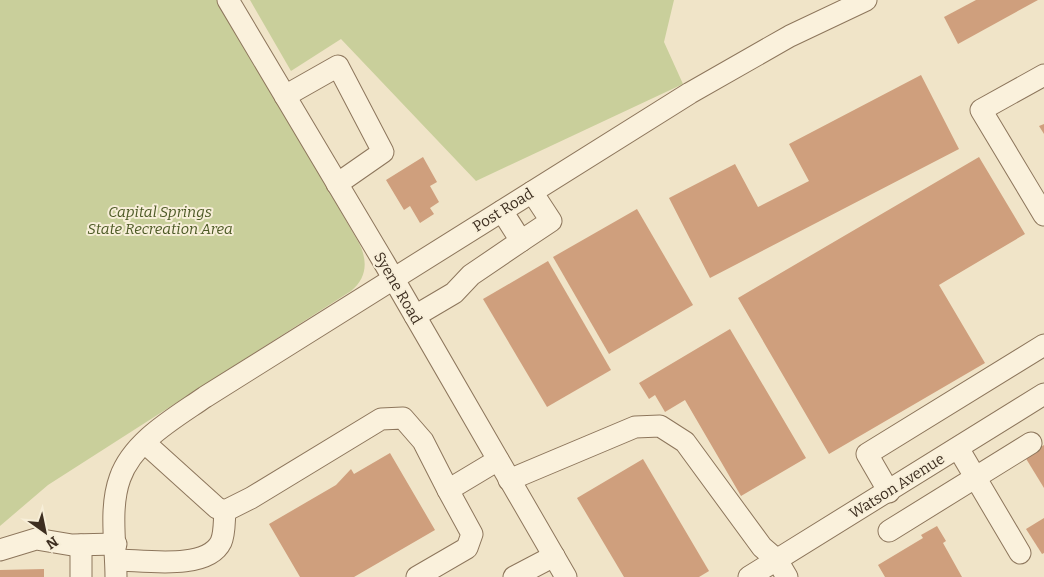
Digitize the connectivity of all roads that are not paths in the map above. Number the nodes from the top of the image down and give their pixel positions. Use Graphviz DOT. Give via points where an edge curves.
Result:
graph roads {
  1 [pos="228,0"];
  2 [pos="866,0"];
  3 [pos="1044,75"];
  4 [pos="285,96"];
  5 [pos="337,184"];
  6 [pos="532,192"];
  7 [pos="502,211"];
  8 [pos="1044,215"];
  9 [pos="521,241"];
  10 [pos="393,279"];
  11 [pos="415,316"];
  12 [pos="1044,345"];
  13 [pos="1044,394"];
  14 [pos="145,443"];
  15 [pos="1031,443"];
  16 [pos="958,448"];
  17 [pos="498,460"];
  18 [pos="975,478"];
  19 [pos="510,480"];
  20 [pos="448,490"];
  21 [pos="889,492"];
  22 [pos="225,511"];
  23 [pos="889,531"];
  24 [pos="81,545"];
  25 [pos="0,550"];
  26 [pos="1020,553"];
  27 [pos="554,556"];
  28 [pos="116,560"];
  29 [pos="782,568"];
  30 [pos="81,577"];
  31 [pos="417,577"];
  32 [pos="514,577"];
  33 [pos="566,577"];
  34 [pos="748,577"];
  1 -- 4 [label="street, Syene Road"];
  2 -- 6 [label="street, Post Road" via="754,55"];
  3 -- 8 [label="street" via="981,110"];
  4 -- 5 [label="street, Syene Road"];
  4 -- 5 [label="street" via="338,66 384,152"];
  5 -- 10 [label="street, Syene Road"];
  6 -- 7 [label="street, Post Road"];
  6 -- 9 [label="street" via="552,221"];
  7 -- 9 [label="street"];
  7 -- 10 [label="street, Post Road"];
  9 -- 11 [label="street" via="471,275 454,293"];
  10 -- 11 [label="street, Syene Road"];
  10 -- 14 [label="street, Post Road" via="205,397"];
  11 -- 17 [label="street, Syene Road"];
  12 -- 21 [label="street" via="867,454"];
  13 -- 16 [label="street, Watson Avenue"];
  14 -- 22 [label="street" via="217,508"];
  14 -- 28 [label="street, Post Road" via="120,478 115,502"];
  15 -- 18 [label="street"];
  16 -- 18 [label="street"];
  16 -- 21 [label="street, Watson Avenue"];
  17 -- 19 [label="street, Syene Road"];
  17 -- 20 [label="street"];
  18 -- 23 [label="street"];
  18 -- 26 [label="street"];
  19 -- 27 [label="street, Syene Road"];
  19 -- 29 [label="street" via="635,427 660,426 685,442 762,547"];
  20 -- 22 [label="street" via="423,441 403,418 381,419"];
  20 -- 31 [label="street" via="472,534 467,548"];
  21 -- 29 [label="street, Watson Avenue"];
  22 -- 28 [label="street" via="221,541 213,552 194,561"];
  24 -- 25 [label="street" via="36,539"];
  24 -- 28 [label="street"];
  24 -- 30 [label="street"];
  27 -- 32 [label="street"];
  27 -- 33 [label="street, Syene Road"];
  29 -- 34 [label="street, Watson Avenue"];
}
